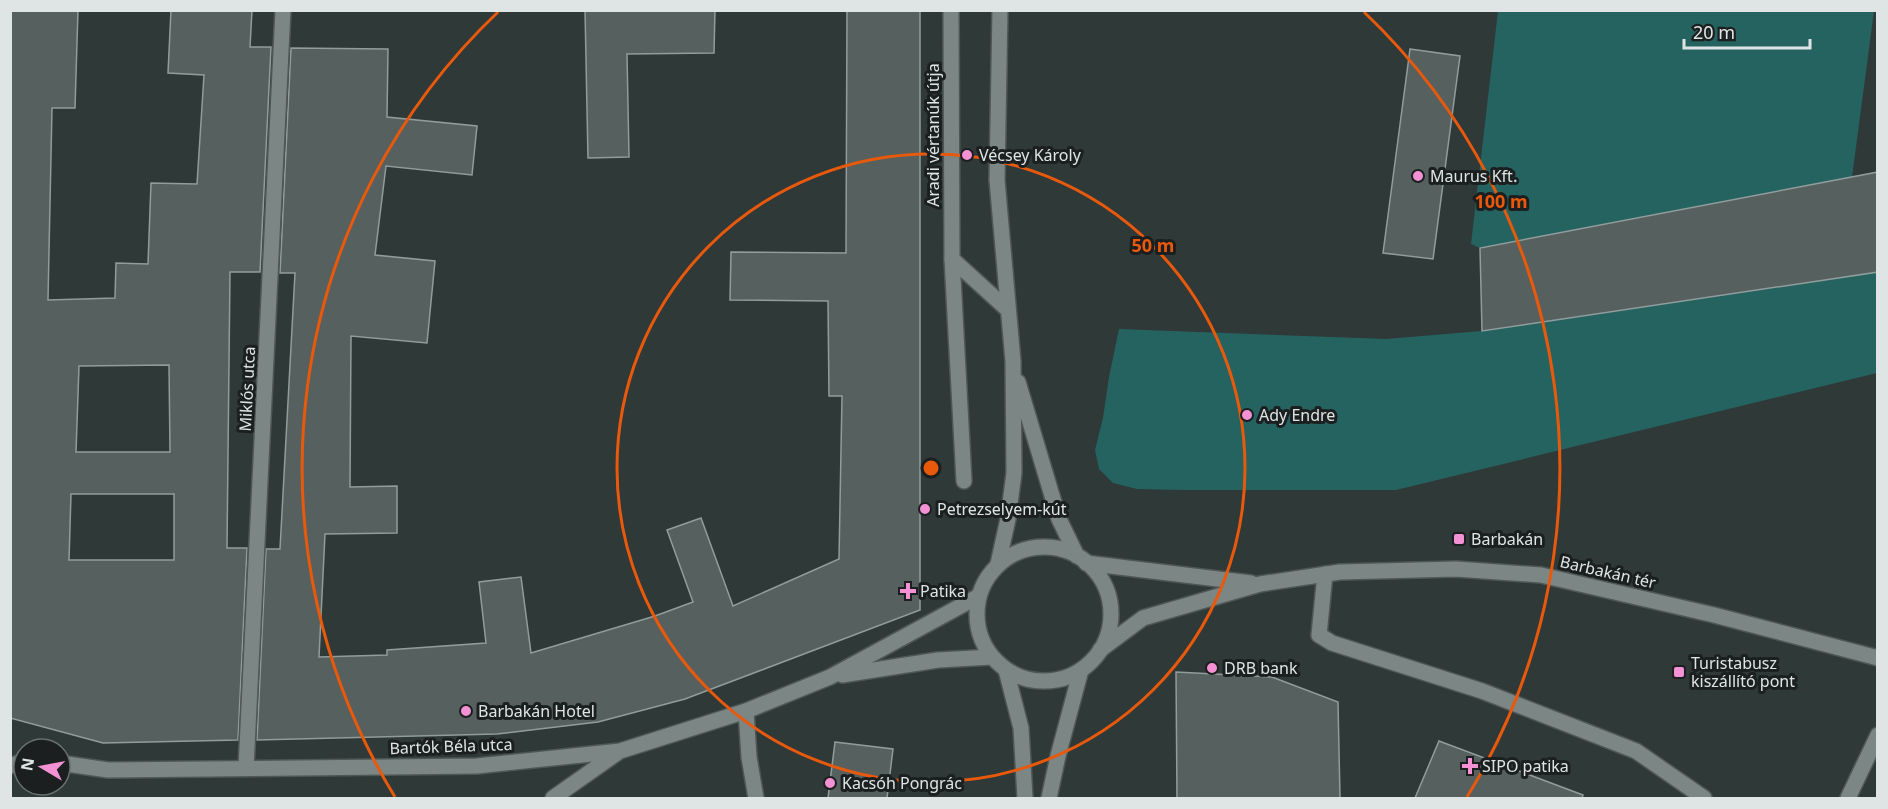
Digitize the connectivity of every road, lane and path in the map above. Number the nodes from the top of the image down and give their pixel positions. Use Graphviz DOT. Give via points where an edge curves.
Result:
graph roads {
  1 [pos="283,10"];
  2 [pos="951,10"];
  3 [pos="1000,10"];
  4 [pos="952,259"];
  5 [pos="1007,309"];
  6 [pos="1013,362"];
  7 [pos="964,481"];
  8 [pos="1082,559"];
  9 [pos="998,564"];
  10 [pos="1325,574"];
  11 [pos="1260,584"];
  12 [pos="979,596"];
  13 [pos="1100,650"];
  14 [pos="992,657"];
  15 [pos="1878,658"];
  16 [pos="1006,670"];
  17 [pos="1081,670"];
  18 [pos="830,677"];
  19 [pos="746,711"];
  20 [pos="1878,735"];
  21 [pos="620,751"];
  22 [pos="72,765"];
  23 [pos="246,768"];
  24 [pos="553,798"];
  25 [pos="756,798"];
  26 [pos="1025,798"];
  27 [pos="1049,798"];
  28 [pos="1704,798"];
  29 [pos="1848,798"];
  1 -- 23 [label="street, Miklós utca"];
  2 -- 4 [label="street, Aradi vértanúk útja"];
  3 -- 5 [label="street" via="997,180"];
  4 -- 5 [label="street"];
  4 -- 7 [label="street, Aradi vértanúk útja"];
  5 -- 6 [label="street"];
  6 -- 8 [label="street" via="1059,519"];
  6 -- 9 [label="street" via="1014,473"];
  8 -- 9 [label="street" via="1058,548 1037,547"];
  8 -- 11 [label="street, Barbakán tér"];
  8 -- 13 [label="street" via="1100,577 1108,594 1111,614"];
  9 -- 12 [label="street"];
  10 -- 11 [label="street, Barbakán tér"];
  10 -- 15 [label="street, Barbakán tér" via="1456,569 1541,575"];
  10 -- 28 [label="street" via="1319,635 1332,643 1482,691 1636,751"];
  11 -- 13 [label="street, Barbakán tér" via="1143,618"];
  12 -- 14 [label="street" via="977,618 981,639"];
  12 -- 18 [label="street, Bartók Béla utca"];
  13 -- 17 [label="street"];
  14 -- 16 [label="street"];
  14 -- 18 [label="street, Bartók Béla utca" via="938,660"];
  16 -- 17 [label="street" via="1044,681"];
  16 -- 26 [label="street" via="1021,728"];
  17 -- 27 [label="street"];
  18 -- 19 [label="street, Bartók Béla utca"];
  19 -- 21 [label="street, Bartók Béla utca"];
  19 -- 25 [label="street"];
  20 -- 29 [label="street"];
  21 -- 23 [label="street, Bartók Béla utca" via="477,766"];
  21 -- 24 [label="street"];
  22 -- 23 [label="street, Bartók Béla utca" via="108,770"];
}
